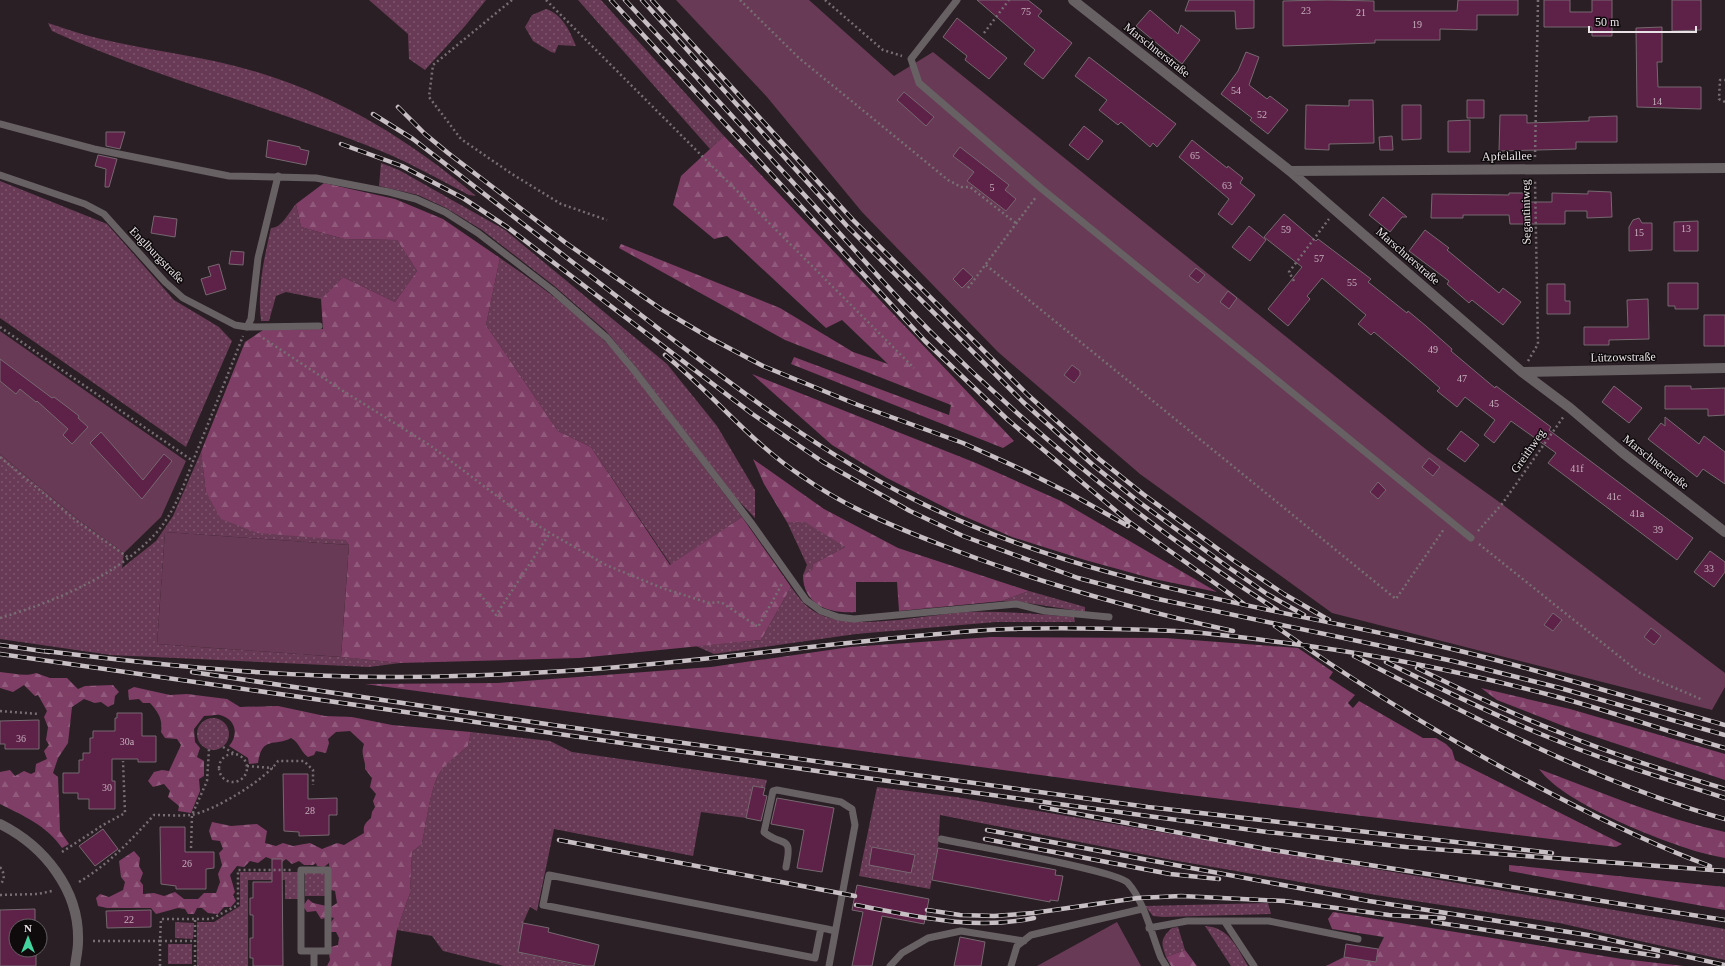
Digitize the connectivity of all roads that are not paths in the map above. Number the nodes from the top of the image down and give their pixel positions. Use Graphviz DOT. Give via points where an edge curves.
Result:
graph roads {
  1 [pos="957,0"];
  2 [pos="1073,0"];
  3 [pos="0,124"];
  4 [pos="1725,168"];
  5 [pos="1290,171"];
  6 [pos="0,175"];
  7 [pos="278,176"];
  8 [pos="319,326"];
  9 [pos="247,327"];
  10 [pos="1725,368"];
  11 [pos="1522,372"];
  12 [pos="1725,532"];
  13 [pos="1471,538"];
  14 [pos="1109,617"];
  15 [pos="0,824"];
  16 [pos="941,839"];
  17 [pos="786,867"];
  18 [pos="1142,909"];
  19 [pos="1225,922"];
  20 [pos="821,928"];
  21 [pos="1149,928"];
  22 [pos="835,930"];
  23 [pos="1358,939"];
  24 [pos="1024,940"];
  25 [pos="314,952"];
  26 [pos="75,966"];
  27 [pos="314,966"];
  28 [pos="829,966"];
  29 [pos="890,966"];
  30 [pos="1011,966"];
  31 [pos="1166,966"];
  32 [pos="1254,966"];
  1 -- 13 [label="lane" via="910,59 919,83 1042,189"];
  2 -- 5 [label="street, Marschnerstraße"];
  3 -- 7 [label="lane" via="94,149 229,176"];
  4 -- 5 [label="street, Apfelallee"];
  5 -- 11 [label="street, Marschnerstraße"];
  6 -- 9 [label="lane, Englburgstraße" via="85,204 104,214 165,282 183,298 235,325"];
  7 -- 9 [label="lane" via="258,258 251,319"];
  7 -- 14 [label="lane" via="316,178 416,199 445,212 478,233 552,290 607,338 633,369 752,524 806,600 820,611 854,619 1016,604"];
  8 -- 9 [label="lane, Englburgstraße"];
  10 -- 11 [label="street, Lützowstraße"];
  11 -- 12 [label="street, Marschnerstraße"];
  15 -- 26 [label="street" via="16,832 40,852 69,892 77,926"];
  16 -- 18 [label="lane" via="1085,868 1127,881"];
  17 -- 22 [label="lane" via="789,850 787,843 764,832 773,791 841,802 852,809 855,825"];
  18 -- 21 [label="lane"];
  18 -- 24 [label="lane" via="1031,935"];
  19 -- 21 [label="lane" via="1187,921"];
  19 -- 23 [label="lane" via="1269,921"];
  19 -- 32 [label="lane"];
  20 -- 20 [label="lane" via="549,875 543,905 815,958"];
  20 -- 22 [label="lane"];
  21 -- 31 [label="lane"];
  22 -- 28 [label="lane"];
  24 -- 29 [label="lane" via="961,931 928,938 902,953"];
  24 -- 30 [label="lane" via="1017,946"];
  25 -- 25 [label="lane" via="301,951 301,870 328,870 328,952"];
  25 -- 27 [label="lane"];
}
